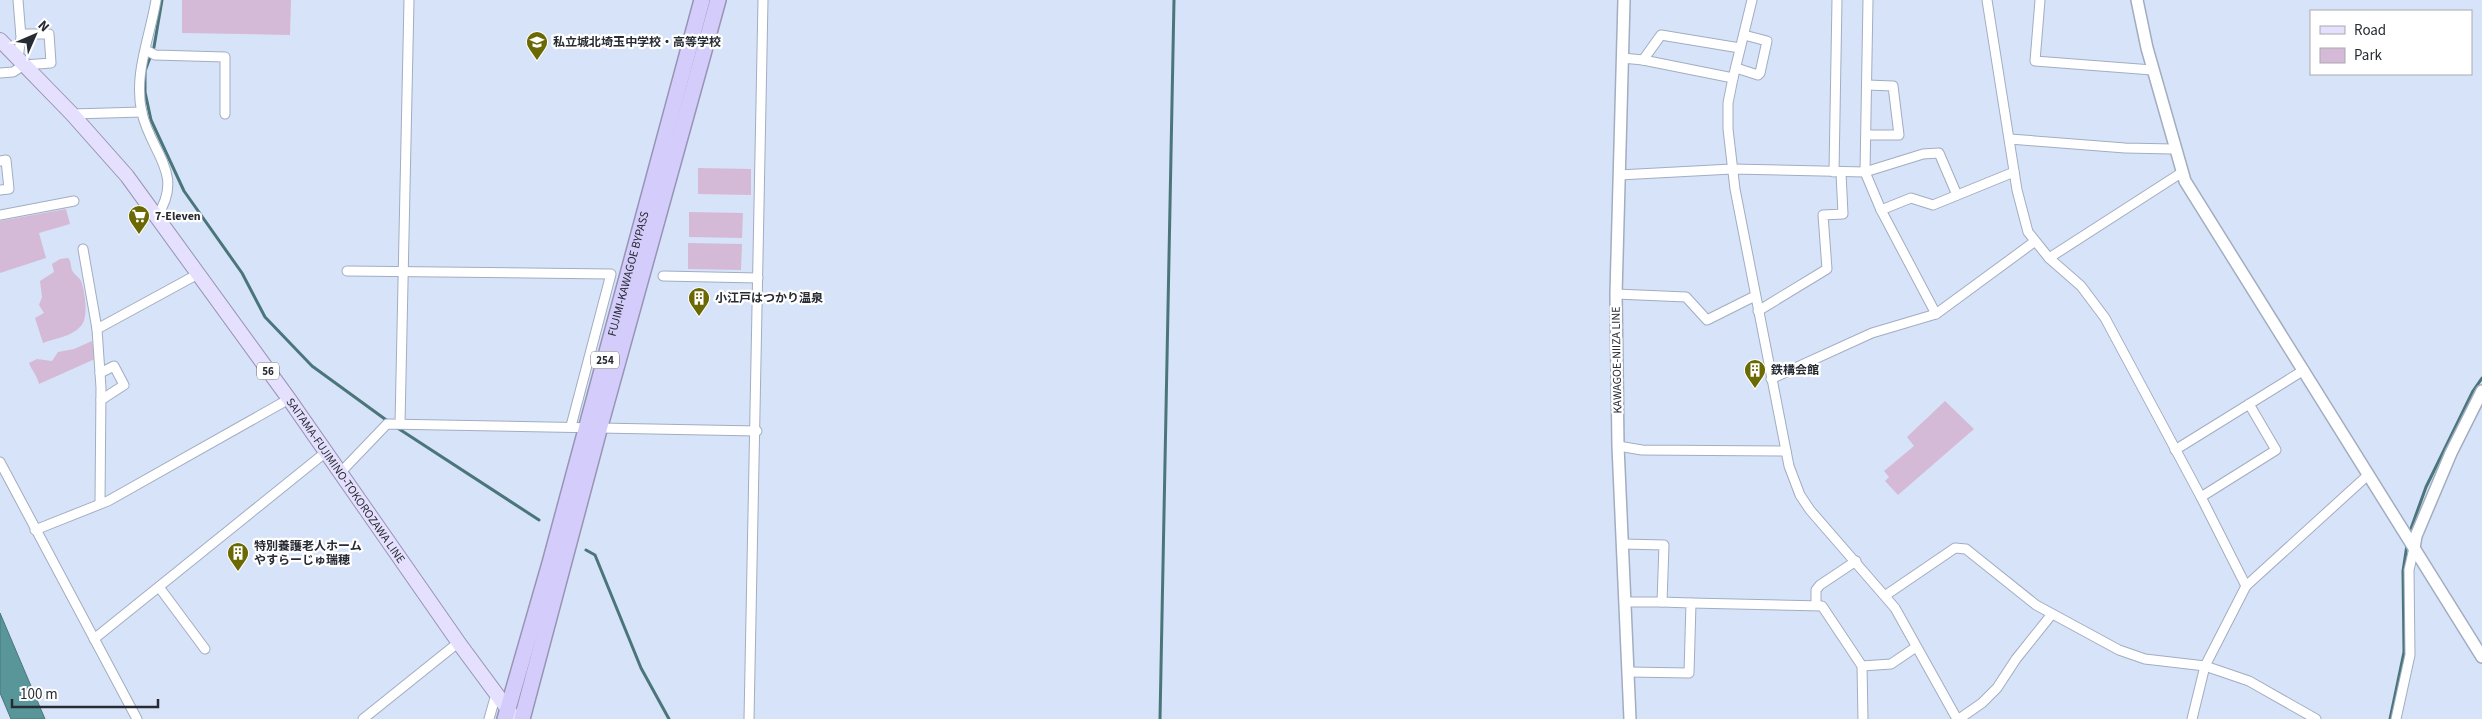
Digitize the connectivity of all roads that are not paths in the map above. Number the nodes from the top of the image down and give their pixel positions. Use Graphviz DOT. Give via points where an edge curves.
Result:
graph roads {
  1 [pos="18,0"];
  2 [pos="156,0"];
  3 [pos="409,0"];
  4 [pos="702,0"];
  5 [pos="718,0"];
  6 [pos="764,0"];
  7 [pos="1624,0"];
  8 [pos="1752,0"];
  9 [pos="1837,0"];
  10 [pos="1868,0"];
  11 [pos="1987,0"];
  12 [pos="2040,0"];
  13 [pos="2137,0"];
  14 [pos="21,34"];
  15 [pos="1744,35"];
  16 [pos="0,40"];
  17 [pos="1740,48"];
  18 [pos="146,50"];
  19 [pos="1622,58"];
  20 [pos="1643,60"];
  21 [pos="21,61"];
  22 [pos="2152,70"];
  23 [pos="0,73"];
  24 [pos="1734,73"];
  25 [pos="1868,85"];
  26 [pos="142,112"];
  27 [pos="72,114"];
  28 [pos="225,114"];
  29 [pos="1867,135"];
  30 [pos="2010,140"];
  31 [pos="2174,148"];
  32 [pos="0,160"];
  33 [pos="1732,169"];
  34 [pos="1865,172"];
  35 [pos="2014,172"];
  36 [pos="1837,173"];
  37 [pos="2181,173"];
  38 [pos="1619,175"];
  39 [pos="0,190"];
  40 [pos="1957,195"];
  41 [pos="74,201"];
  42 [pos="1881,210"];
  43 [pos="0,215"];
  44 [pos="157,216"];
  45 [pos="2034,242"];
  46 [pos="83,249"];
  47 [pos="2049,258"];
  48 [pos="347,271"];
  49 [pos="402,271"];
  50 [pos="198,274"];
  51 [pos="663,276"];
  52 [pos="758,278"];
  53 [pos="1616,294"];
  54 [pos="1755,296"];
  55 [pos="1758,312"];
  56 [pos="1936,314"];
  57 [pos="97,329"];
  58 [pos="2304,370"];
  59 [pos="100,373"];
  60 [pos="1771,379"];
  61 [pos="2482,391"];
  62 [pos="289,399"];
  63 [pos="101,400"];
  64 [pos="2249,404"];
  65 [pos="400,424"];
  66 [pos="571,426"];
  67 [pos="593,426"];
  68 [pos="757,431"];
  69 [pos="1618,446"];
  70 [pos="2175,450"];
  71 [pos="1786,451"];
  72 [pos="326,452"];
  73 [pos="0,462"];
  74 [pos="340,472"];
  75 [pos="2368,475"];
  76 [pos="2201,497"];
  77 [pos="100,502"];
  78 [pos="35,530"];
  79 [pos="2410,542"];
  80 [pos="1623,544"];
  81 [pos="1856,561"];
  82 [pos="2246,586"];
  83 [pos="160,587"];
  84 [pos="1886,595"];
  85 [pos="1626,602"];
  86 [pos="1662,602"];
  87 [pos="1691,603"];
  88 [pos="1816,604"];
  89 [pos="2052,614"];
  90 [pos="94,639"];
  91 [pos="459,642"];
  92 [pos="1916,647"];
  93 [pos="205,649"];
  94 [pos="2482,657"];
  95 [pos="1862,666"];
  96 [pos="2205,666"];
  97 [pos="1629,672"];
  98 [pos="496,694"];
  99 [pos="509,716"];
  100 [pos="137,719"];
  101 [pos="363,719"];
  102 [pos="489,719"];
  103 [pos="522,719"];
  104 [pos="749,719"];
  105 [pos="1630,719"];
  106 [pos="1863,719"];
  107 [pos="1958,719"];
  108 [pos="2192,719"];
  109 [pos="2316,719"];
  110 [pos="2396,719"];
  1 -- 14 [label="street"];
  2 -- 18 [label="street"];
  3 -- 49 [label="street"];
  4 -- 67 [label="highway, FUJIMI-KAWAGOE BYPASS / 254"];
  5 -- 67 [label="highway, FUJIMI-KAWAGOE BYPASS / 254"];
  6 -- 52 [label="street"];
  7 -- 19 [label="street, KAWAGOE-NIIZA LINE"];
  8 -- 15 [label="street"];
  9 -- 36 [label="street"];
  10 -- 25 [label="street"];
  11 -- 30 [label="street"];
  12 -- 22 [label="street" via="2035,61"];
  13 -- 22 [label="street"];
  14 -- 21 [label="street"];
  14 -- 21 [label="street" via="49,34 51,63"];
  15 -- 17 [label="street"];
  15 -- 24 [label="street" via="1767,41 1760,73"];
  16 -- 21 [label="main road, SAITAMA-FUJIMINO-TOKOROZAWA LINE / 56"];
  17 -- 20 [label="street" via="1661,36"];
  17 -- 24 [label="street"];
  18 -- 26 [label="street" via="139,91"];
  18 -- 28 [label="street" via="155,55 225,56"];
  19 -- 20 [label="street"];
  19 -- 38 [label="street, KAWAGOE-NIIZA LINE"];
  20 -- 24 [label="street"];
  21 -- 23 [label="street" via="13,72"];
  21 -- 27 [label="main road, SAITAMA-FUJIMINO-TOKOROZAWA LINE / 56"];
  22 -- 31 [label="street"];
  24 -- 33 [label="street" via="1728,103"];
  25 -- 29 [label="street"];
  25 -- 29 [label="street" via="1892,86 1899,134"];
  26 -- 27 [label="street"];
  26 -- 44 [label="street" via="168,180 167,196"];
  27 -- 44 [label="main road, SAITAMA-FUJIMINO-TOKOROZAWA LINE / 56" via="127,176"];
  29 -- 34 [label="street"];
  30 -- 31 [label="street"];
  30 -- 35 [label="street"];
  31 -- 37 [label="street"];
  32 -- 39 [label="street" via="6,160 9,189"];
  33 -- 36 [label="street"];
  33 -- 38 [label="street"];
  33 -- 54 [label="street"];
  34 -- 36 [label="street"];
  34 -- 40 [label="street" via="1923,154 1939,153"];
  34 -- 42 [label="street"];
  35 -- 40 [label="street"];
  35 -- 45 [label="street" via="2023,216"];
  36 -- 55 [label="street" via="1843,214 1823,215 1827,270"];
  37 -- 47 [label="street"];
  37 -- 58 [label="street"];
  38 -- 53 [label="street, KAWAGOE-NIIZA LINE"];
  40 -- 42 [label="street" via="1933,205 1911,198"];
  41 -- 43 [label="street"];
  42 -- 56 [label="street"];
  44 -- 50 [label="main road, SAITAMA-FUJIMINO-TOKOROZAWA LINE / 56"];
  45 -- 47 [label="street"];
  45 -- 56 [label="street"];
  46 -- 57 [label="street"];
  47 -- 70 [label="street" via="2081,286 2101,312"];
  48 -- 49 [label="street"];
  49 -- 65 [label="street"];
  49 -- 66 [label="street" via="612,274"];
  50 -- 57 [label="street"];
  50 -- 62 [label="main road, SAITAMA-FUJIMINO-TOKOROZAWA LINE / 56"];
  51 -- 52 [label="street"];
  52 -- 68 [label="street"];
  53 -- 54 [label="street" via="1686,297 1707,320"];
  53 -- 69 [label="street, KAWAGOE-NIIZA LINE"];
  54 -- 55 [label="street"];
  55 -- 60 [label="street"];
  56 -- 60 [label="street" via="1872,333"];
  57 -- 59 [label="street"];
  58 -- 64 [label="street"];
  58 -- 75 [label="street"];
  59 -- 63 [label="street"];
  59 -- 63 [label="street" via="114,366 124,385"];
  60 -- 71 [label="street"];
  61 -- 79 [label="street" via="2451,453 2416,536"];
  62 -- 72 [label="main road, SAITAMA-FUJIMINO-TOKOROZAWA LINE / 56"];
  62 -- 77 [label="street" via="108,501"];
  63 -- 77 [label="street"];
  64 -- 70 [label="street"];
  64 -- 76 [label="street" via="2276,450"];
  65 -- 66 [label="street"];
  65 -- 74 [label="street" via="387,424"];
  66 -- 67 [label="street"];
  67 -- 68 [label="street"];
  67 -- 99 [label="highway, FUJIMI-KAWAGOE BYPASS / 254"];
  67 -- 103 [label="highway, FUJIMI-KAWAGOE BYPASS / 254"];
  68 -- 104 [label="street"];
  69 -- 71 [label="street" via="1642,450"];
  69 -- 80 [label="street, KAWAGOE-NIIZA LINE"];
  70 -- 76 [label="street"];
  71 -- 81 [label="street" via="1800,494 1810,510"];
  72 -- 74 [label="main road, SAITAMA-FUJIMINO-TOKOROZAWA LINE / 56"];
  72 -- 83 [label="street"];
  73 -- 78 [label="street"];
  74 -- 91 [label="main road, SAITAMA-FUJIMINO-TOKOROZAWA LINE / 56"];
  75 -- 79 [label="street"];
  75 -- 82 [label="street"];
  76 -- 82 [label="street"];
  77 -- 78 [label="street"];
  78 -- 90 [label="street"];
  79 -- 94 [label="street"];
  79 -- 110 [label="street" via="2410,655"];
  80 -- 85 [label="street, KAWAGOE-NIIZA LINE"];
  80 -- 86 [label="street" via="1664,545"];
  81 -- 84 [label="street"];
  81 -- 88 [label="street" via="1820,585 1816,590"];
  82 -- 96 [label="street"];
  83 -- 90 [label="street"];
  83 -- 93 [label="street"];
  84 -- 89 [label="street" via="1960,547 2010,587"];
  84 -- 92 [label="street"];
  85 -- 86 [label="street"];
  85 -- 97 [label="street, KAWAGOE-NIIZA LINE"];
  86 -- 87 [label="street"];
  87 -- 88 [label="street"];
  87 -- 97 [label="street" via="1689,673"];
  88 -- 95 [label="street" via="1822,606"];
  89 -- 96 [label="street" via="2119,650 2145,659"];
  89 -- 107 [label="street" via="1989,697"];
  90 -- 100 [label="street"];
  91 -- 98 [label="main road, SAITAMA-FUJIMINO-TOKOROZAWA LINE / 56"];
  91 -- 101 [label="street"];
  92 -- 95 [label="street" via="1891,664"];
  92 -- 107 [label="street"];
  95 -- 106 [label="street"];
  96 -- 108 [label="street"];
  96 -- 109 [label="street" via="2249,680"];
  97 -- 105 [label="street, KAWAGOE-NIIZA LINE"];
  98 -- 99 [label="main road, SAITAMA-FUJIMINO-TOKOROZAWA LINE / 56"];
  98 -- 102 [label="street"];
}
